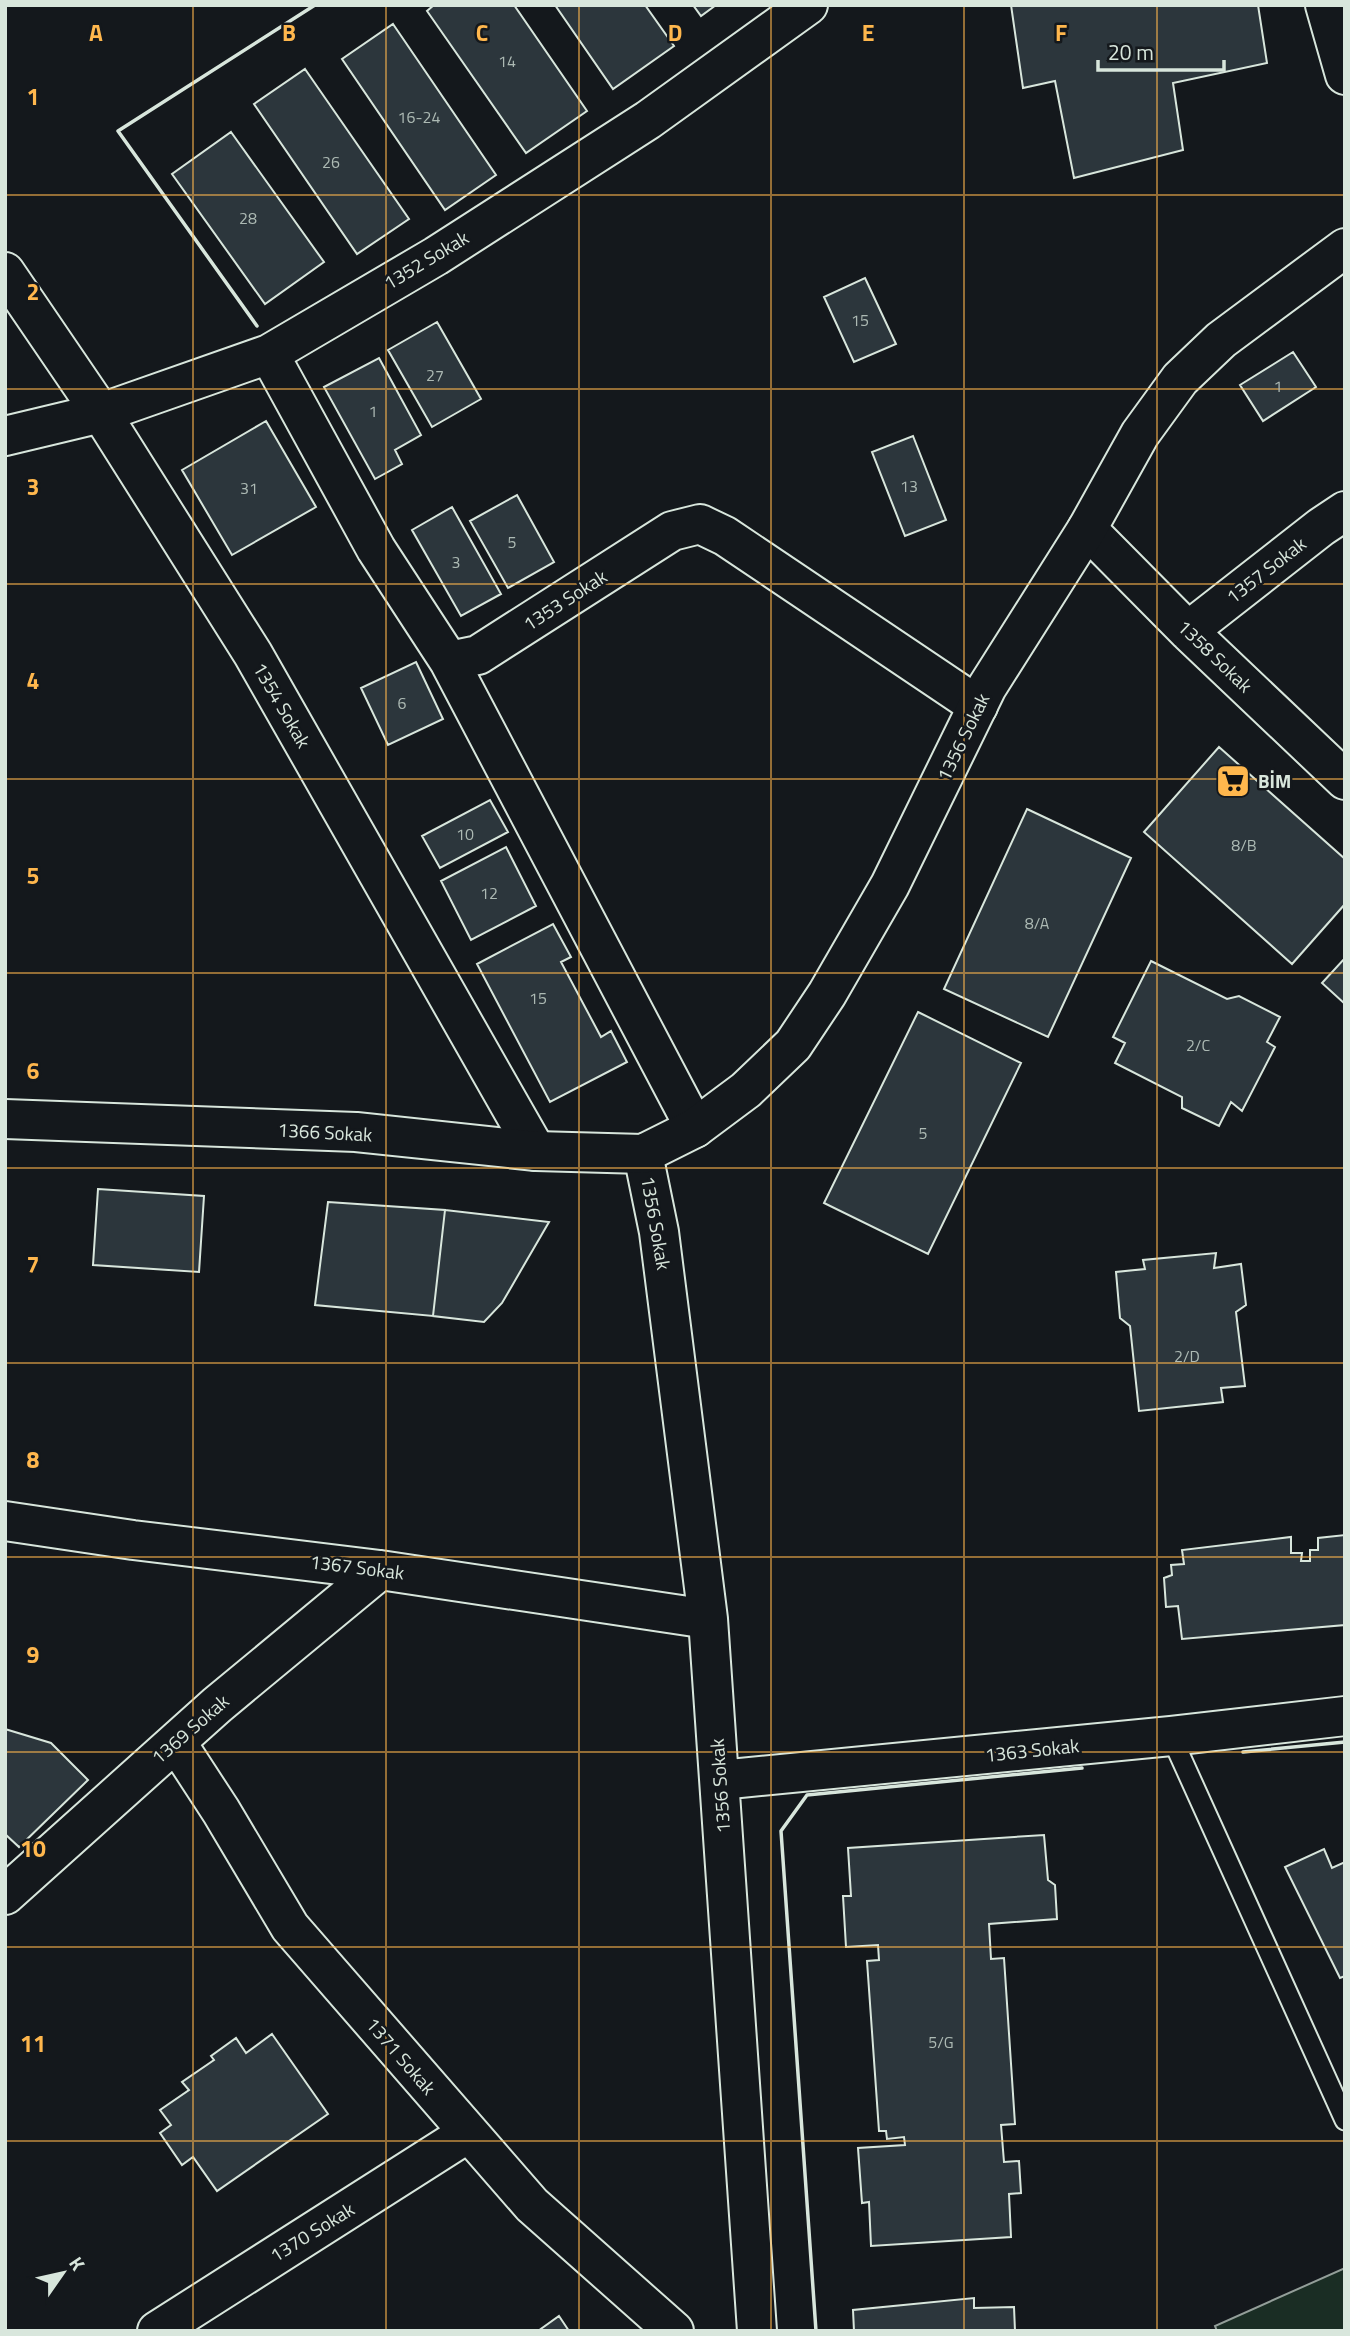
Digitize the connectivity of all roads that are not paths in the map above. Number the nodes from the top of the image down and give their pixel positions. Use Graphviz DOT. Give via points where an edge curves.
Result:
graph roads {
  1 [pos="808,5"];
  2 [pos="1325,5"];
  3 [pos="1345,75"];
  4 [pos="1345,248"];
  5 [pos="5,272"];
  6 [pos="269,354"];
  7 [pos="101,413"];
  8 [pos="5,436"];
  9 [pos="1345,511"];
  10 [pos="1087,529"];
  11 [pos="1188,631"];
  12 [pos="449,661"];
  13 [pos="978,706"];
  14 [pos="1345,780"];
  15 [pos="5,1119"];
  16 [pos="695,1128"];
  17 [pos="536,1151"];
  18 [pos="643,1154"];
  19 [pos="5,1521"];
  20 [pos="380,1570"];
  21 [pos="708,1619"];
  22 [pos="1345,1716"];
  23 [pos="1171,1736"];
  24 [pos="176,1742"];
  25 [pos="720,1780"];
  26 [pos="5,1895"];
  27 [pos="1345,2120"];
  28 [pos="468,2133"];
  29 [pos="157,2331"];
  30 [pos="674,2331"];
  31 [pos="757,2331"];
  1 -- 6 [label="street, 1352 Sokak" via="648,120 436,256"];
  2 -- 3 [label="street"];
  4 -- 10 [label="street, 1356 Sokak" via="1221,340 1180,379 1140,434"];
  5 -- 7 [label="street, 1354 Sokak"];
  6 -- 7 [label="street, 1352 Sokak"];
  6 -- 12 [label="street" via="376,549"];
  7 -- 8 [label="street, 1352 Sokak"];
  7 -- 17 [label="street, 1354 Sokak" via="253,654"];
  9 -- 11 [label="street, 1357 Sokak"];
  10 -- 11 [label="street, 1358 Sokak"];
  10 -- 13 [label="street, 1356 Sokak"];
  11 -- 14 [label="street, 1358 Sokak"];
  12 -- 13 [label="street, 1353 Sokak" via="478,654 672,531 700,524 725,536"];
  12 -- 16 [label="street"];
  13 -- 16 [label="street, 1356 Sokak" via="890,885 793,1045 747,1090"];
  15 -- 17 [label="street, 1366 Sokak" via="356,1132"];
  16 -- 18 [label="street, 1356 Sokak"];
  17 -- 18 [label="street, 1366 Sokak"];
  18 -- 21 [label="street, 1356 Sokak" via="659,1233"];
  19 -- 20 [label="street, 1367 Sokak"];
  20 -- 21 [label="street, 1367 Sokak"];
  20 -- 24 [label="street, 1369 Sokak"];
  21 -- 25 [label="street, 1356 Sokak"];
  22 -- 23 [label="street, 1363 Sokak"];
  23 -- 25 [label="street, 1363 Sokak"];
  23 -- 27 [label="lane"];
  24 -- 26 [label="street, 1369 Sokak"];
  24 -- 28 [label="street, 1371 Sokak" via="290,1927"];
  25 -- 31 [label="street, 1356 Sokak"];
  28 -- 29 [label="street, 1370 Sokak"];
  28 -- 30 [label="street, 1371 Sokak" via="532,2205"];
}
